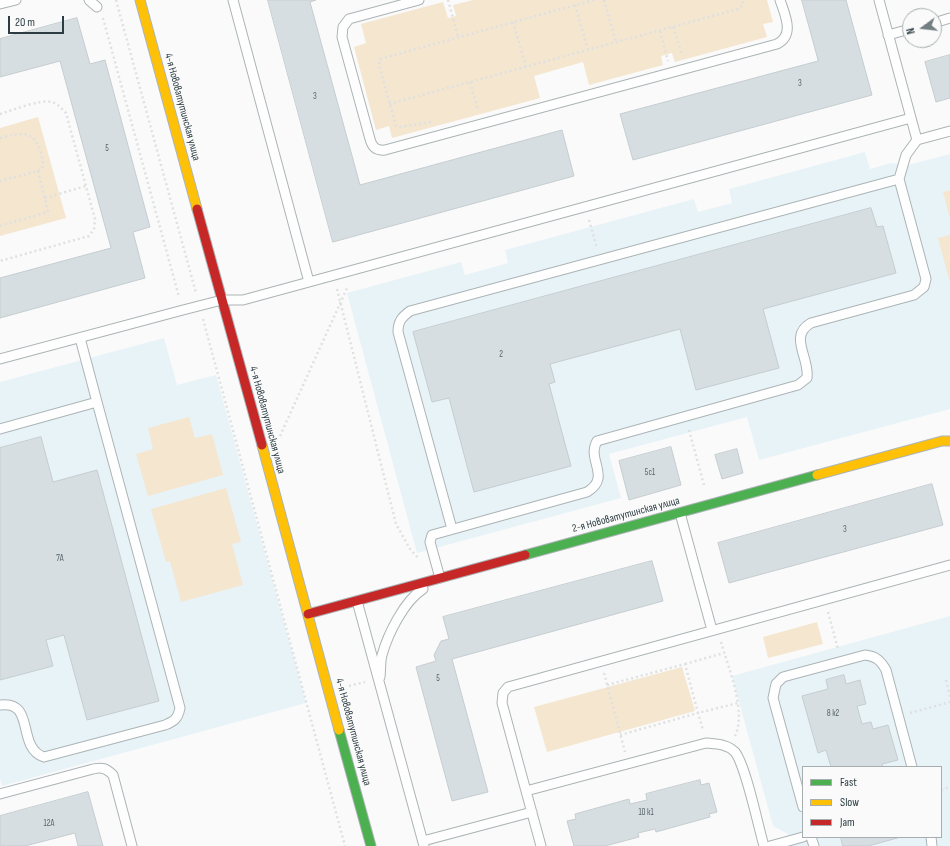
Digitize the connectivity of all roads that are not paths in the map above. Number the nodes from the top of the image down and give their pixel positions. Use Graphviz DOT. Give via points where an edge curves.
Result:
graph roads {
  1 [pos="16,0"];
  2 [pos="89,0"];
  3 [pos="140,0"];
  4 [pos="233,0"];
  5 [pos="419,0"];
  6 [pos="780,0"];
  7 [pos="879,0"];
  8 [pos="0,4"];
  9 [pos="97,7"];
  10 [pos="902,31"];
  11 [pos="888,35"];
  12 [pos="911,118"];
  13 [pos="950,132"];
  14 [pos="917,140"];
  15 [pos="899,178"];
  16 [pos="309,282"];
  17 [pos="222,300"];
  18 [pos="80,338"];
  19 [pos="0,359"];
  20 [pos="97,402"];
  21 [pos="0,429"];
  22 [pos="950,441"];
  23 [pos="680,513"];
  24 [pos="452,529"];
  25 [pos="950,565"];
  26 [pos="438,578"];
  27 [pos="357,601"];
  28 [pos="308,614"];
  29 [pos="715,629"];
  30 [pos="379,682"];
  31 [pos="0,706"];
  32 [pos="912,766"];
  33 [pos="526,791"];
  34 [pos="0,794"];
  35 [pos="802,803"];
  36 [pos="532,812"];
  37 [pos="802,837"];
  38 [pos="423,844"];
  39 [pos="132,846"];
  40 [pos="371,846"];
  41 [pos="541,846"];
  42 [pos="764,846"];
  43 [pos="770,846"];
  1 -- 8 [label="lane"];
  2 -- 9 [label="lane"];
  3 -- 17 [label="street, 4-я Нововатутинская улица"];
  4 -- 16 [label="lane"];
  5 -- 6 [label="lane" via="349,19 343,27 342,37 372,146 376,149 385,150 782,42 788,32"];
  7 -- 11 [label="lane"];
  10 -- 11 [label="lane"];
  11 -- 12 [label="lane"];
  12 -- 14 [label="lane"];
  12 -- 16 [label="lane"];
  13 -- 14 [label="lane"];
  14 -- 15 [label="lane" via="906,154"];
  15 -- 24 [label="lane" via="926,279 920,292 804,327 800,337 808,370 807,378 798,385 597,441 593,453 599,474 598,482 587,492"];
  15 -- 24 [label="lane" via="410,311 401,318 398,332"];
  16 -- 17 [label="lane" via="243,300"];
  17 -- 18 [label="lane"];
  17 -- 28 [label="street, 4-я Нововатутинская улица"];
  18 -- 19 [label="lane"];
  18 -- 20 [label="lane"];
  20 -- 21 [label="lane"];
  20 -- 31 [label="lane" via="180,708 178,717 174,722 165,725 44,757 31,748 22,714 17,708 9,705"];
  22 -- 23 [label="street, 2-я Нововатутинская улица" via="942,441"];
  23 -- 26 [label="street, 2-я Нововатутинская улица"];
  23 -- 29 [label="lane"];
  24 -- 26 [label="lane" via="431,538"];
  25 -- 29 [label="lane"];
  26 -- 27 [label="street, 2-я Нововатутинская улица"];
  26 -- 30 [label="lane" via="416,593 394,624 382,656"];
  27 -- 28 [label="street, 2-я Нововатутинская улица"];
  27 -- 30 [label="lane"];
  28 -- 40 [label="street, 4-я Нововатутинская улица"];
  29 -- 33 [label="lane" via="508,687 503,693 502,702"];
  30 -- 38 [label="lane"];
  32 -- 35 [label="lane" via="886,670 881,662 864,655 783,677 776,684 773,698"];
  33 -- 36 [label="lane"];
  33 -- 42 [label="lane" via="706,743 722,744 735,753 742,766"];
  34 -- 39 [label="lane" via="101,767 107,769 113,775"];
  36 -- 38 [label="lane"];
  36 -- 41 [label="lane"];
  37 -- 43 [label="lane"];
}
